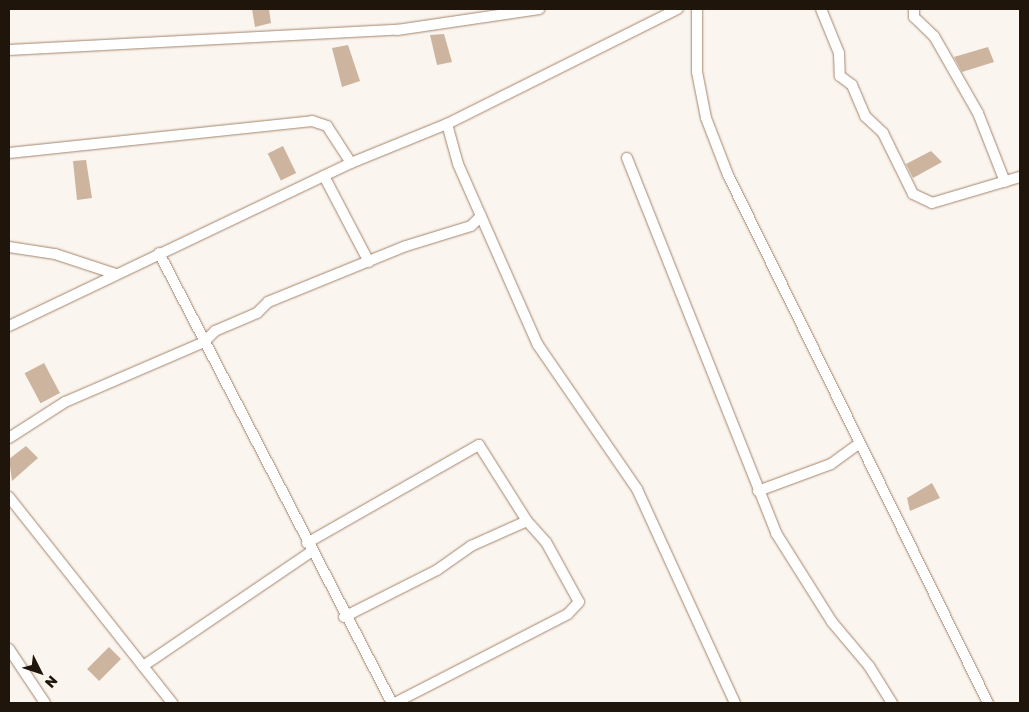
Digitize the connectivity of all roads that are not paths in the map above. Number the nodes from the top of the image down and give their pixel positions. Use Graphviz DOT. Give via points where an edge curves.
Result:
graph roads {
  1 [pos="539,9"];
  2 [pos="678,9"];
  3 [pos="697,9"];
  4 [pos="821,9"];
  5 [pos="914,9"];
  6 [pos="9,50"];
  7 [pos="447,124"];
  8 [pos="9,153"];
  9 [pos="627,158"];
  10 [pos="351,163"];
  11 [pos="324,176"];
  12 [pos="1020,177"];
  13 [pos="1005,182"];
  14 [pos="481,216"];
  15 [pos="9,247"];
  16 [pos="159,253"];
  17 [pos="369,262"];
  18 [pos="116,274"];
  19 [pos="9,326"];
  20 [pos="204,342"];
  21 [pos="9,438"];
  22 [pos="859,444"];
  23 [pos="758,491"];
  24 [pos="9,497"];
  25 [pos="527,521"];
  26 [pos="309,547"];
  27 [pos="344,617"];
  28 [pos="9,649"];
  29 [pos="143,666"];
  30 [pos="46,703"];
  31 [pos="172,703"];
  32 [pos="394,703"];
  33 [pos="735,703"];
  34 [pos="892,703"];
  35 [pos="988,703"];
  1 -- 6 [label="street" via="397,30"];
  2 -- 7 [label="street"];
  3 -- 22 [label="street" via="696,72 715,143 771,270"];
  4 -- 13 [label="street" via="838,52 840,76 852,85 865,116 883,133 913,194 932,203"];
  5 -- 13 [label="street" via="914,17 934,36 978,113"];
  7 -- 10 [label="street"];
  7 -- 14 [label="street"];
  8 -- 10 [label="street" via="312,121 327,126"];
  9 -- 23 [label="street" via="704,344"];
  10 -- 11 [label="street"];
  11 -- 16 [label="street"];
  11 -- 17 [label="street"];
  12 -- 13 [label="street"];
  14 -- 17 [label="street" via="471,226"];
  14 -- 33 [label="street" via="556,377 637,489"];
  15 -- 18 [label="street" via="71,258"];
  16 -- 18 [label="street"];
  16 -- 20 [label="street"];
  17 -- 20 [label="street" via="268,302 256,313 215,331"];
  18 -- 19 [label="street"];
  20 -- 21 [label="street" via="89,389"];
  20 -- 26 [label="street"];
  22 -- 23 [label="street" via="831,464"];
  22 -- 35 [label="street"];
  23 -- 34 [label="street" via="776,534 832,622 869,666"];
  24 -- 29 [label="street"];
  25 -- 26 [label="street" via="479,445"];
  25 -- 27 [label="street" via="471,546 437,570"];
  25 -- 32 [label="street" via="546,542 579,602 535,635"];
  26 -- 27 [label="street"];
  26 -- 29 [label="street"];
  27 -- 32 [label="street"];
  28 -- 30 [label="street"];
  29 -- 31 [label="street"];
}
